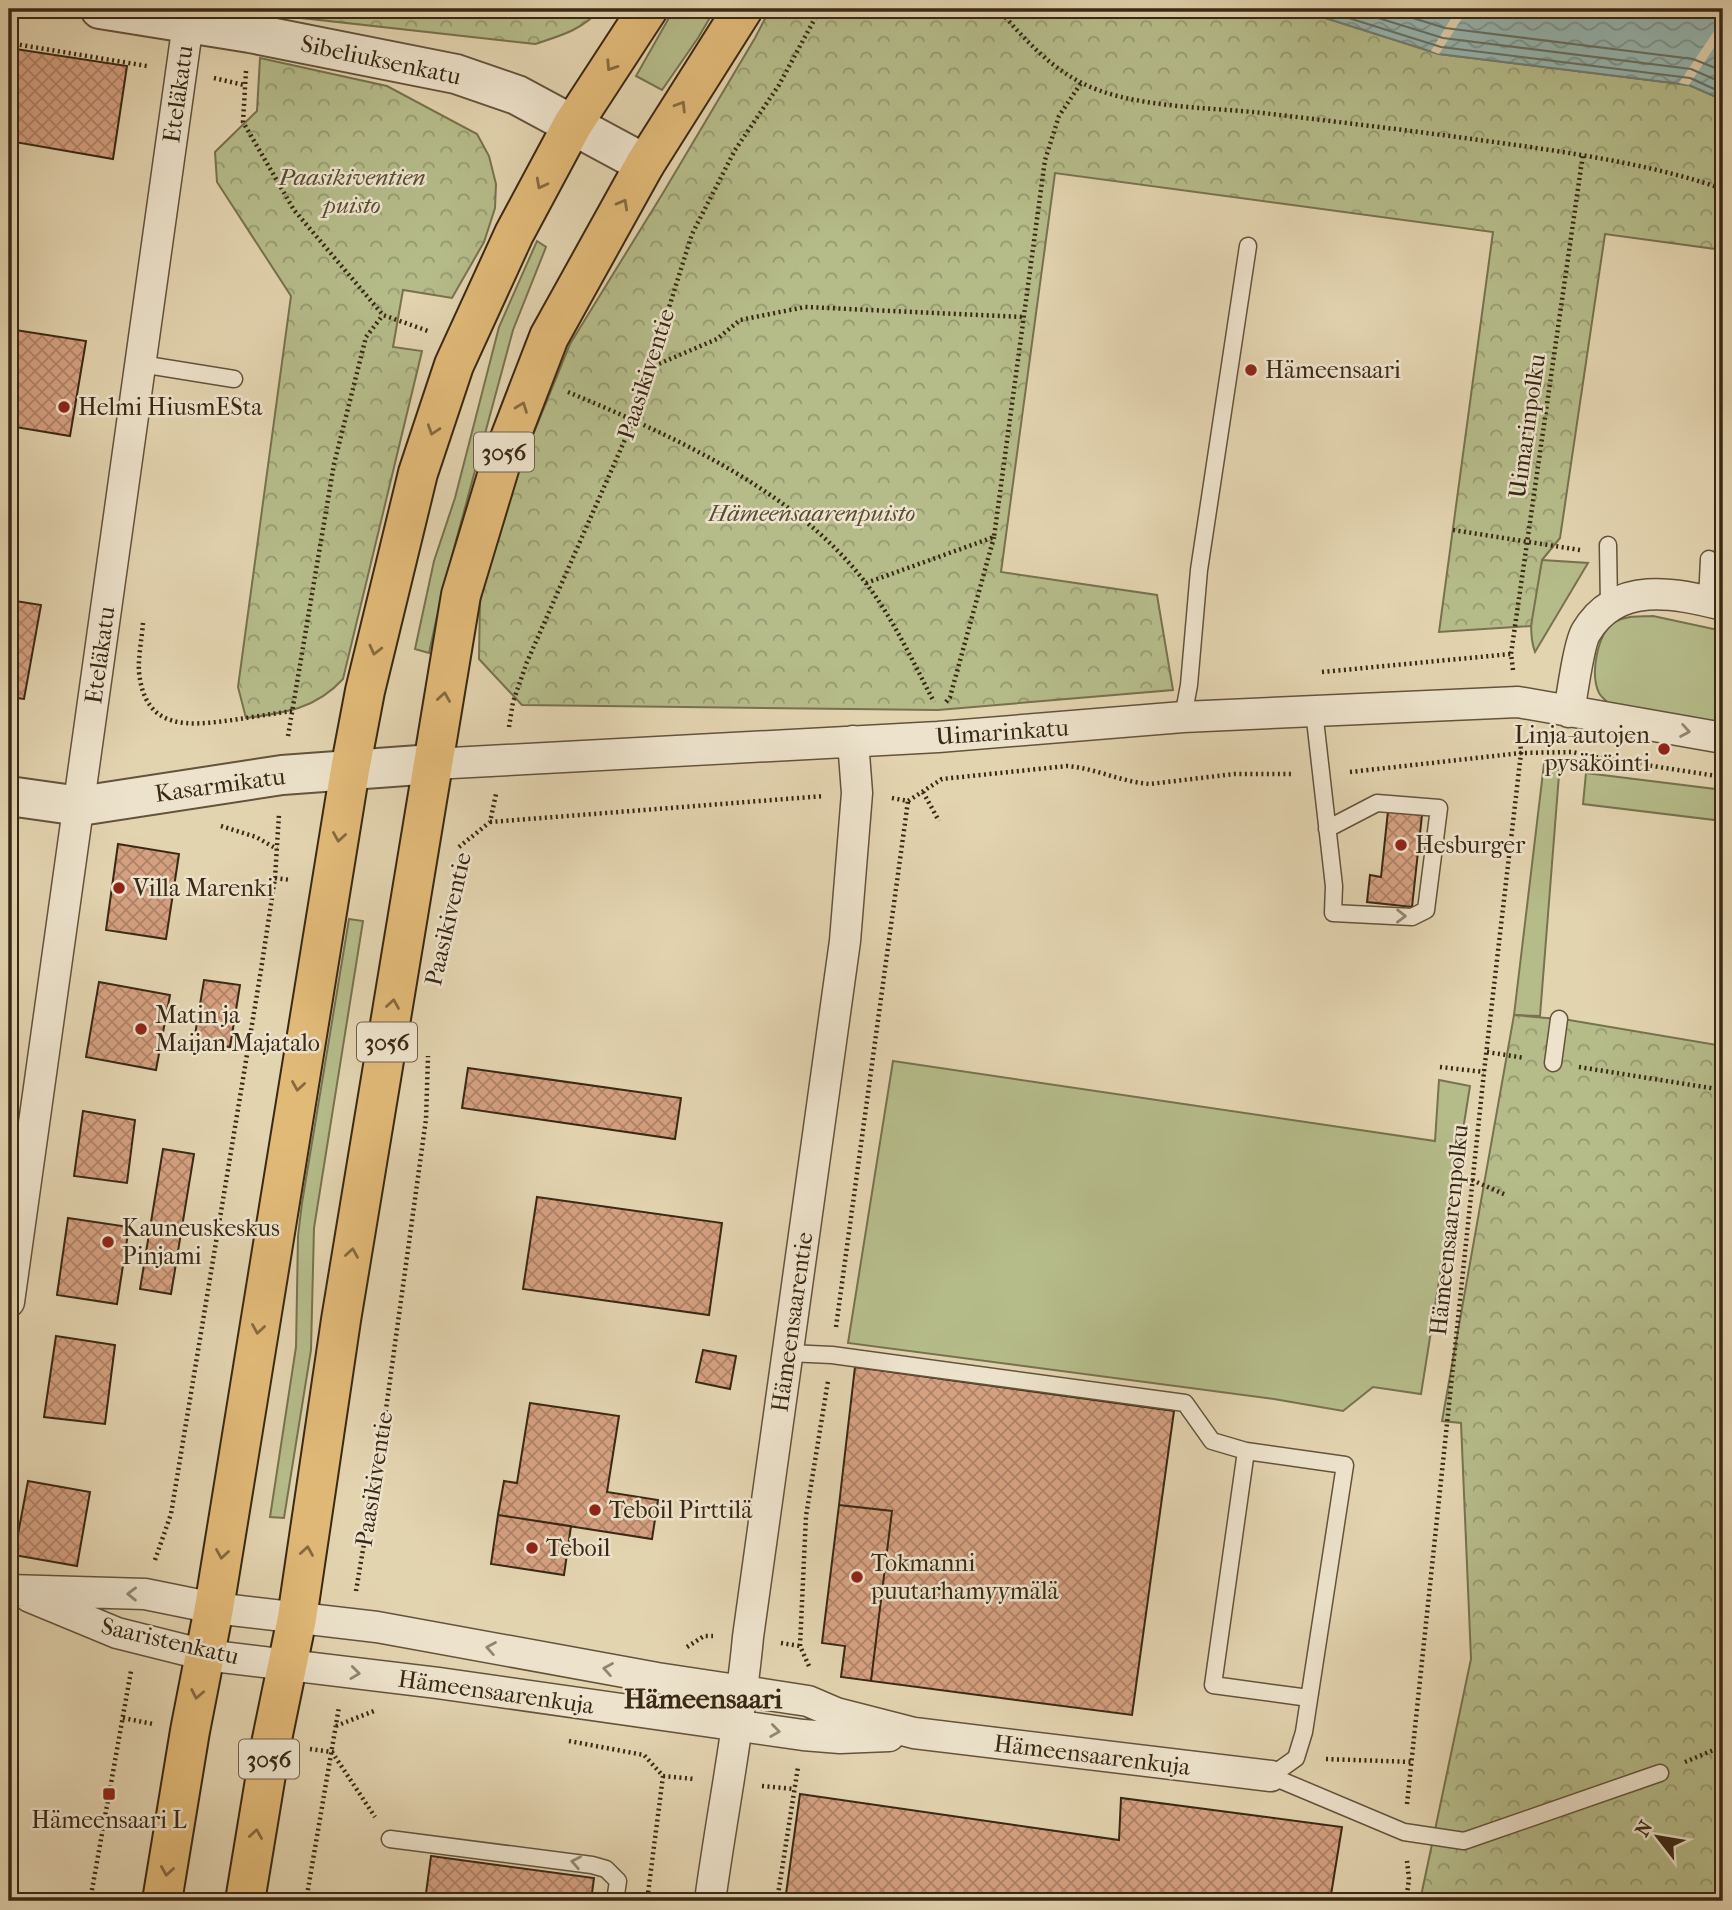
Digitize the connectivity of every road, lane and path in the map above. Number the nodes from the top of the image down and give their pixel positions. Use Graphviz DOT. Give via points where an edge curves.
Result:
graph roads {
  1 [pos="100,9"];
  2 [pos="648,9"];
  3 [pos="743,9"];
  4 [pos="820,9"];
  5 [pos="998,9"];
  6 [pos="189,16"];
  7 [pos="9,43"];
  8 [pos="181,71"];
  9 [pos="1081,83"];
  10 [pos="573,124"];
  11 [pos="1583,154"];
  12 [pos="645,164"];
  13 [pos="1723,189"];
  14 [pos="1248,246"];
  15 [pos="383,316"];
  16 [pos="1023,317"];
  17 [pos="432,332"];
  18 [pos="141,364"];
  19 [pos="649,368"];
  20 [pos="234,379"];
  21 [pos="560,388"];
  22 [pos="634,419"];
  23 [pos="994,537"];
  24 [pos="1608,545"];
  25 [pos="1709,559"];
  26 [pos="866,583"];
  27 [pos="1715,603"];
  28 [pos="1609,605"];
  29 [pos="143,614"];
  30 [pos="1511,654"];
  31 [pos="1310,674"];
  32 [pos="1518,702"];
  33 [pos="1314,711"];
  34 [pos="292,712"];
  35 [pos="1569,712"];
  36 [pos="1183,717"];
  37 [pos="938,724"];
  38 [pos="1723,738"];
  39 [pos="853,741"];
  40 [pos="1521,753"];
  41 [pos="503,761"];
  42 [pos="433,764"];
  43 [pos="350,770"];
  44 [pos="1320,774"];
  45 [pos="282,775"];
  46 [pos="1723,777"];
  47 [pos="942,779"];
  48 [pos="923,792"];
  49 [pos="857,793"];
  50 [pos="9,796"];
  51 [pos="79,806"];
  52 [pos="939,821"];
  53 [pos="490,822"];
  54 [pos="1327,829"];
  55 [pos="457,859"];
  56 [pos="1559,1019"];
  57 [pos="428,1051"];
  58 [pos="1487,1052"];
  59 [pos="1553,1063"];
  60 [pos="1440,1067"];
  61 [pos="1483,1072"];
  62 [pos="1723,1090"];
  63 [pos="1472,1180"];
  64 [pos="1506,1195"];
  65 [pos="9,1302"];
  66 [pos="788,1353"];
  67 [pos="1246,1451"];
  68 [pos="13,1591"];
  69 [pos="145,1594"];
  70 [pos="214,1608"];
  71 [pos="297,1618"];
  72 [pos="351,1623"];
  73 [pos="137,1639"];
  74 [pos="205,1655"];
  75 [pos="287,1664"];
  76 [pos="345,1671"];
  77 [pos="743,1690"];
  78 [pos="1309,1698"];
  79 [pos="737,1726"];
  80 [pos="914,1733"];
  81 [pos="564,1740"];
  82 [pos="1723,1746"];
  83 [pos="332,1752"];
  84 [pos="1296,1758"];
  85 [pos="1660,1773"];
  86 [pos="1271,1776"];
  87 [pos="390,1839"];
  88 [pos="90,1901"];
  89 [pos="162,1901"];
  90 [pos="245,1901"];
  91 [pos="306,1901"];
  92 [pos="615,1901"];
  93 [pos="648,1901"];
  94 [pos="710,1901"];
  1 -- 6 [label="street, Sibeliuksenkatu"];
  2 -- 10 [label="main road, one-way"];
  12 -- 3 [label="main road, Paasikiventie / 3056, one-way"];
  4 -- 19 [label="path, Paasikiventie" via="779,85 734,150 692,234"];
  5 -- 9 [label="path" via="1037,53"];
  6 -- 8 [label="street, Eteläkatu"];
  6 -- 10 [label="street, Sibeliuksenkatu" via="456,74 516,95"];
  7 -- 8 [label="path"];
  8 -- 15 [label="path" via="244,85 243,122 294,210"];
  8 -- 18 [label="street, Eteläkatu"];
  9 -- 11 [label="path" via="1138,102 1420,131"];
  9 -- 16 [label="path" via="1059,116 1045,160"];
  10 -- 12 [label="street, Sibeliuksenkatu"];
  10 -- 43 [label="main road, one-way" via="514,234 454,365 418,473"];
  11 -- 13 [label="path"];
  11 -- 30 [label="path, Uimarinpolku"];
  42 -- 12 [label="main road, Paasikiventie / 3056, one-way" via="461,595 502,458 548,337"];
  14 -- 36 [label="lane" via="1199,570"];
  15 -- 17 [label="path"];
  15 -- 34 [label="path" via="366,337 334,464"];
  16 -- 19 [label="path" via="806,307 740,320 717,339"];
  16 -- 23 [label="path"];
  18 -- 20 [label="lane"];
  18 -- 51 [label="street, Eteläkatu"];
  19 -- 22 [label="path, Paasikiventie"];
  21 -- 22 [label="path"];
  22 -- 26 [label="path" via="719,463 783,504 828,540"];
  22 -- 41 [label="path, Paasikiventie" via="527,662 513,702"];
  23 -- 26 [label="path"];
  23 -- 37 [label="path" via="950,697"];
  24 -- 28 [label="lane"];
  25 -- 27 [label="lane"];
  26 -- 37 [label="path" via="900,638"];
  27 -- 28 [label="street" via="1647,594"];
  28 -- 35 [label="street" via="1585,633"];
  29 -- 34 [label="path" via="139,672 147,701 161,716 176,724 201,724"];
  30 -- 31 [label="path"];
  30 -- 32 [label="path, Uimarinpolku"];
  32 -- 33 [label="street, Uimarinkatu"];
  32 -- 35 [label="street, Uimarinkatu"];
  32 -- 40 [label="path, Hämeensaarenpolku"];
  33 -- 36 [label="street, Uimarinkatu"];
  33 -- 44 [label="lane"];
  34 -- 45 [label="path"];
  35 -- 38 [label="street, Uimarinkatu, one-way"];
  36 -- 37 [label="street, Uimarinkatu"];
  37 -- 39 [label="street, Uimarinkatu"];
  37 -- 47 [label="path"];
  39 -- 41 [label="street, Uimarinkatu"];
  39 -- 49 [label="street, Hämeensaarentie"];
  40 -- 44 [label="path"];
  40 -- 46 [label="path" via="1572,752"];
  40 -- 58 [label="path, Hämeensaarenpolku"];
  41 -- 42 [label="street, Uimarinkatu"];
  41 -- 53 [label="path, Paasikiventie"];
  42 -- 43 [label="street, Kasarmikatu"];
  71 -- 42 [label="main road, Paasikiventie / 3056, one-way"];
  43 -- 45 [label="street, Kasarmikatu"];
  43 -- 70 [label="main road, one-way"];
  44 -- 47 [label="path" via="1234,774 1150,785 1067,766"];
  44 -- 54 [label="lane"];
  45 -- 51 [label="street, Kasarmikatu"];
  45 -- 69 [label="path" via="271,904 171,1514"];
  47 -- 48 [label="path"];
  48 -- 49 [label="path" via="908,801"];
  48 -- 52 [label="path"];
  49 -- 53 [label="path"];
  49 -- 66 [label="street, Hämeensaarentie" via="845,942"];
  50 -- 51 [label="street, Kasarmikatu"];
  51 -- 65 [label="street, Eteläkatu"];
  53 -- 55 [label="path, Paasikiventie" via="459,847"];
  54 -- 54 [label="lane, one-way" via="1333,913 1412,917 1426,910 1439,808 1377,803"];
  56 -- 59 [label="lane"];
  57 -- 72 [label="path, Paasikiventie" via="426,1119"];
  58 -- 59 [label="path"];
  58 -- 61 [label="path, Hämeensaarenpolku"];
  59 -- 62 [label="path"];
  60 -- 61 [label="path"];
  61 -- 63 [label="path, Hämeensaarenpolku"];
  63 -- 64 [label="path"];
  63 -- 84 [label="path, Hämeensaarenpolku" via="1413,1762"];
  66 -- 67 [label="lane" via="832,1355 1185,1403 1212,1441"];
  66 -- 77 [label="street, Hämeensaarentie"];
  67 -- 78 [label="lane" via="1213,1685"];
  67 -- 78 [label="lane" via="1345,1465"];
  69 -- 68 [label="street, Saaristenkatu, one-way"];
  68 -- 73 [label="street, Saaristenkatu"];
  69 -- 70 [label="street, Saaristenkatu"];
  70 -- 71 [label="street, Saaristenkatu"];
  70 -- 74 [label="main road"];
  71 -- 72 [label="street, Hämeensaarenkuja"];
  71 -- 75 [label="main road, Paasikiventie / 3056"];
  77 -- 72 [label="street, Hämeensaarenkuja, one-way"];
  73 -- 74 [label="street, Saaristenkatu"];
  73 -- 88 [label="path"];
  74 -- 75 [label="street, Saaristenkatu"];
  74 -- 89 [label="main road, one-way"];
  75 -- 76 [label="street, Hämeensaarenkuja"];
  90 -- 75 [label="main road, Paasikiventie / 3056, one-way"];
  76 -- 79 [label="street, Hämeensaarenkuja, one-way"];
  76 -- 83 [label="path"];
  77 -- 79 [label="street, Hämeensaarentie"];
  77 -- 80 [label="street, Hämeensaarenkuja" via="808,1701"];
  78 -- 84 [label="lane"];
  79 -- 80 [label="street, Hämeensaarenkuja, one-way" via="841,1738"];
  79 -- 94 [label="street, Hämeensaarentie"];
  80 -- 86 [label="street, Hämeensaarenkuja"];
  81 -- 93 [label="path" via="644,1755 663,1776"];
  82 -- 85 [label="path"];
  83 -- 87 [label="path"];
  83 -- 91 [label="path"];
  84 -- 86 [label="lane"];
  85 -- 86 [label="lane" via="1464,1841 1404,1832"];
  92 -- 87 [label="lane, one-way" via="618,1881 606,1869 592,1865"];
}
